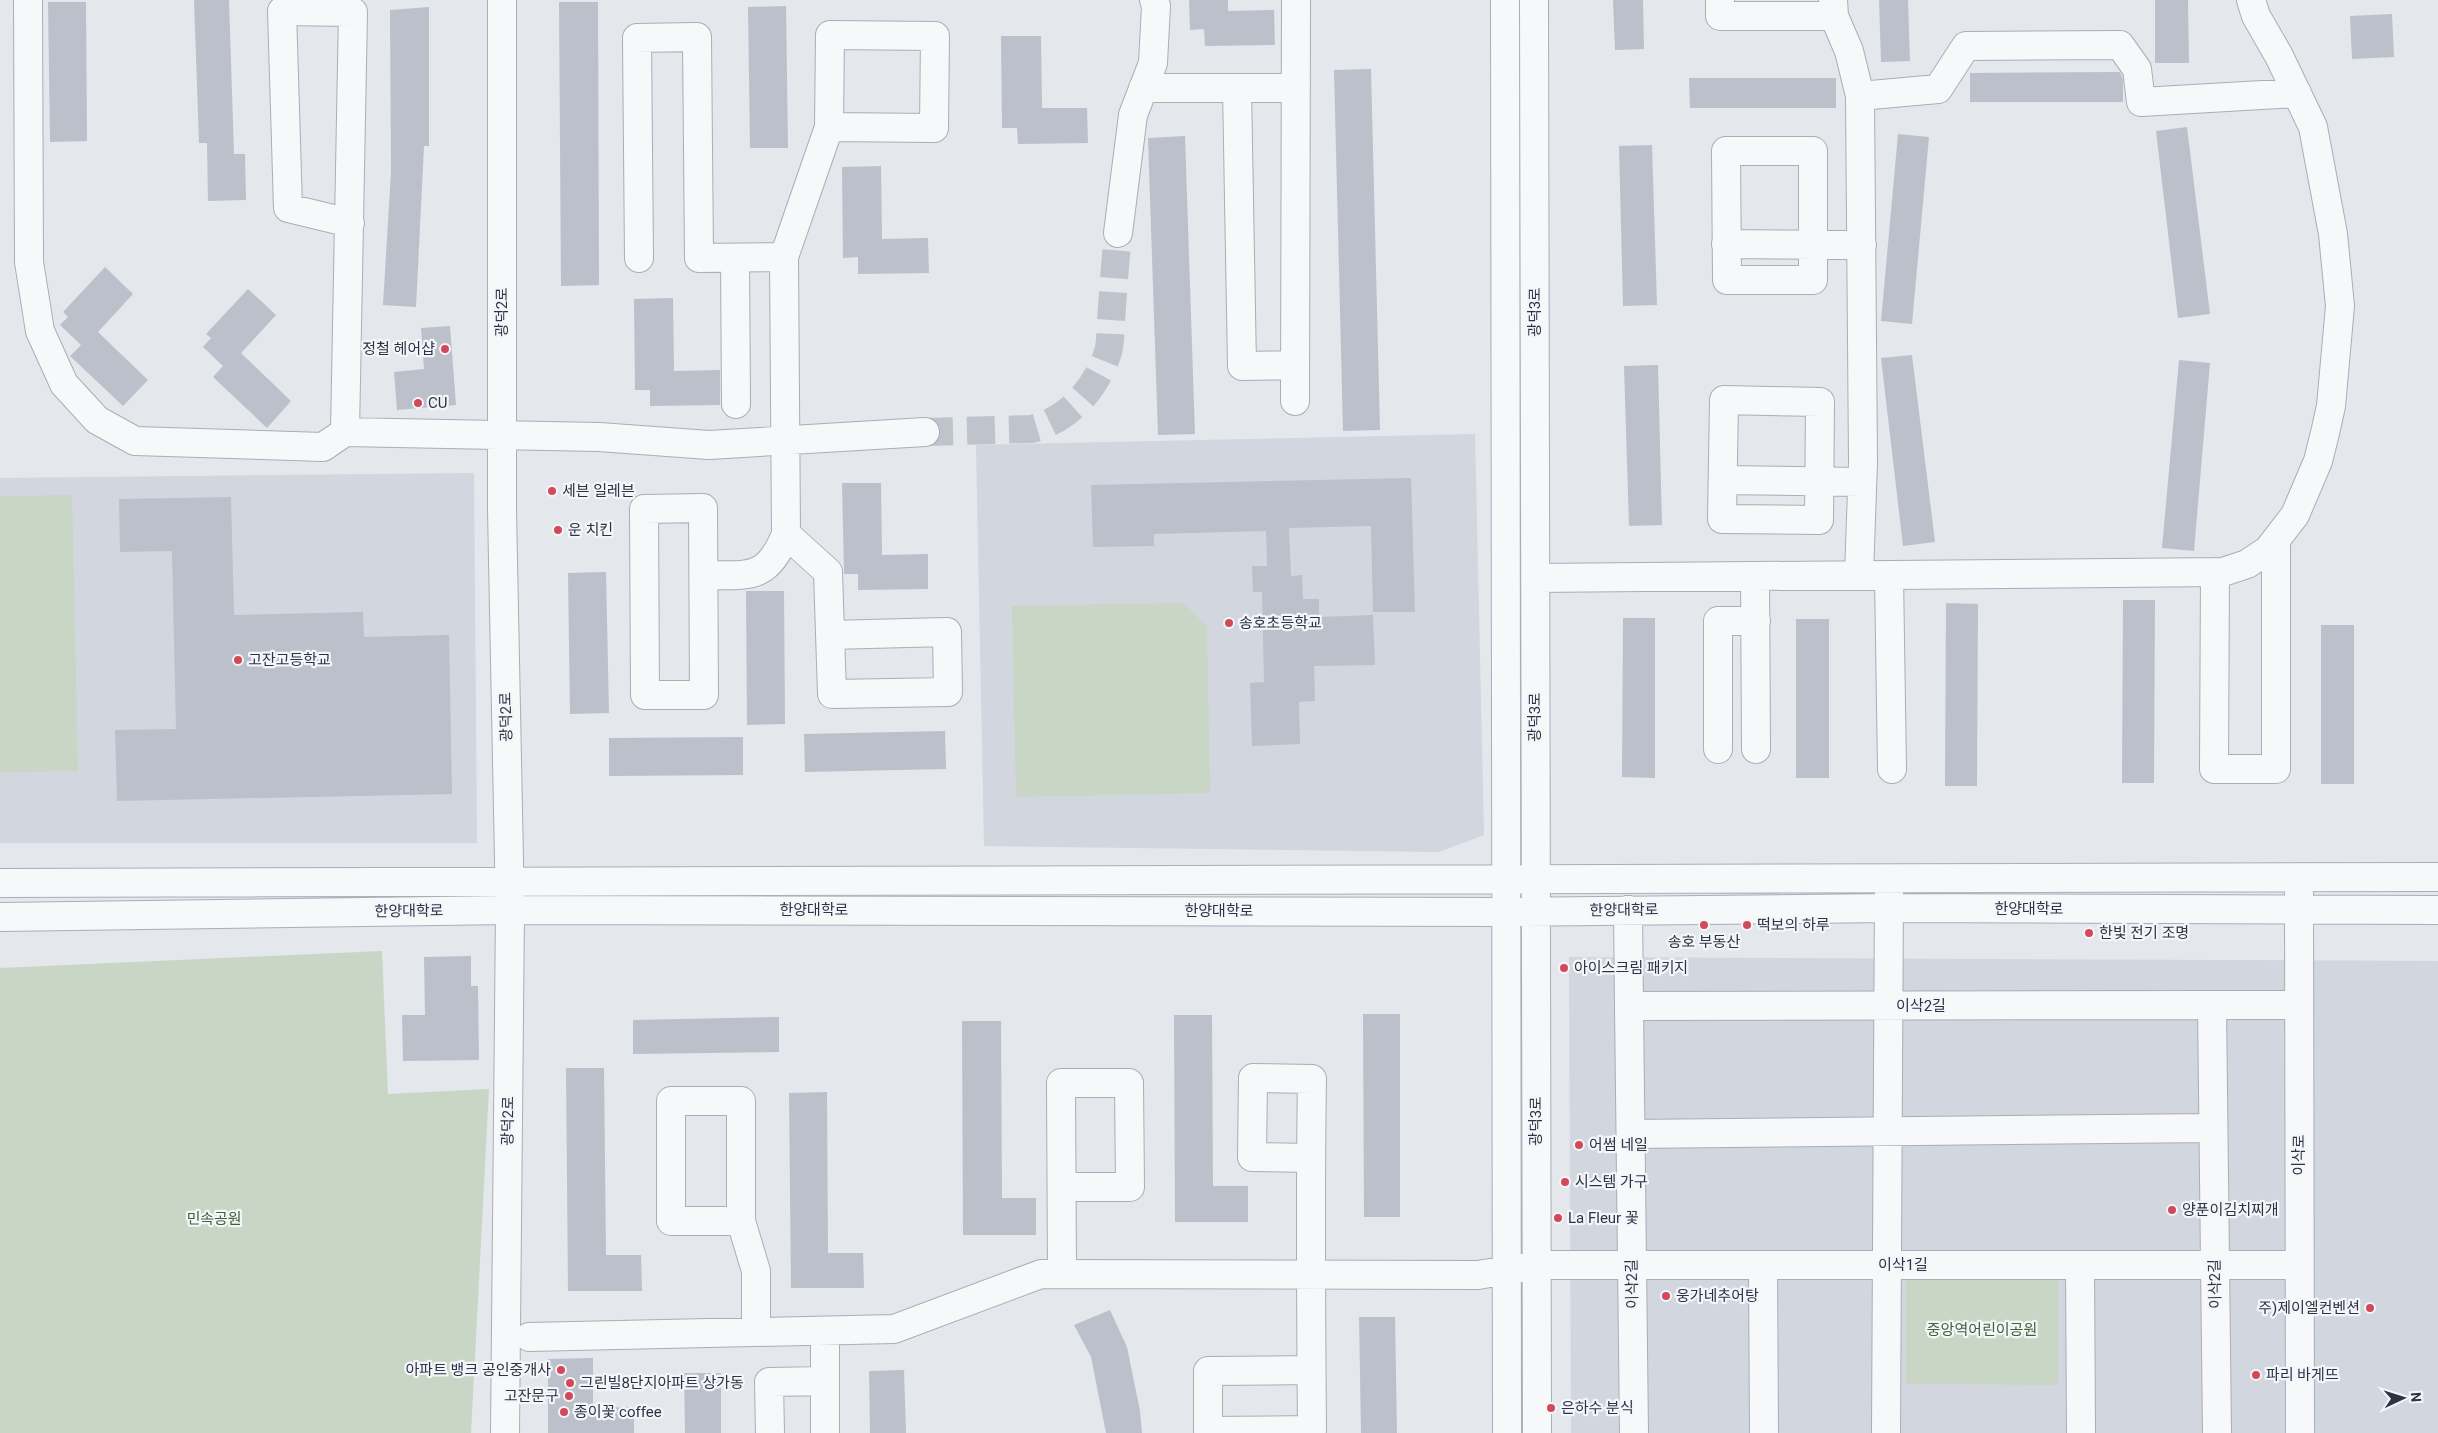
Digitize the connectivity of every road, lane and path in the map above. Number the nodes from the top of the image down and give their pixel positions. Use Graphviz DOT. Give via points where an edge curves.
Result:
graph roads {
  1 [pos="28,0"];
  2 [pos="502,0"];
  3 [pos="1154,0"];
  4 [pos="1296,0"];
  5 [pos="1505,0"];
  6 [pos="1534,0"];
  7 [pos="1720,0"];
  8 [pos="2251,0"];
  9 [pos="1834,8"];
  10 [pos="1143,88"];
  11 [pos="1238,88"];
  12 [pos="1296,88"];
  13 [pos="2297,93"];
  14 [pos="1860,96"];
  15 [pos="829,128"];
  16 [pos="350,223"];
  17 [pos="1118,233"];
  18 [pos="1726,244"];
  19 [pos="1813,244"];
  20 [pos="1862,245"];
  21 [pos="784,257"];
  22 [pos="639,258"];
  23 [pos="735,258"];
  24 [pos="1296,365"];
  25 [pos="1295,401"];
  26 [pos="736,404"];
  27 [pos="344,432"];
  28 [pos="925,432"];
  29 [pos="502,434"];
  30 [pos="785,441"];
  31 [pos="1723,480"];
  32 [pos="1819,481"];
  33 [pos="1862,482"];
  34 [pos="786,534"];
  35 [pos="2276,541"];
  36 [pos="2215,572"];
  37 [pos="704,575"];
  38 [pos="1890,575"];
  39 [pos="1859,576"];
  40 [pos="1755,577"];
  41 [pos="1535,578"];
  42 [pos="1756,621"];
  43 [pos="830,635"];
  44 [pos="1718,749"];
  45 [pos="1756,749"];
  46 [pos="1892,769"];
  47 [pos="2299,877"];
  48 [pos="2438,877"];
  49 [pos="1536,879"];
  50 [pos="1889,879"];
  51 [pos="1506,880"];
  52 [pos="509,881"];
  53 [pos="0,883"];
  54 [pos="1890,908"];
  55 [pos="510,910"];
  56 [pos="1628,910"];
  57 [pos="2298,910"];
  58 [pos="2438,910"];
  59 [pos="1536,911"];
  60 [pos="1506,912"];
  61 [pos="0,917"];
  62 [pos="2212,1005"];
  63 [pos="2298,1005"];
  64 [pos="1629,1006"];
  65 [pos="1889,1006"];
  66 [pos="2213,1128"];
  67 [pos="1888,1132"];
  68 [pos="1630,1134"];
  69 [pos="1311,1158"];
  70 [pos="1062,1187"];
  71 [pos="741,1221"];
  72 [pos="1537,1264"];
  73 [pos="1888,1265"];
  74 [pos="2080,1265"];
  75 [pos="2214,1265"];
  76 [pos="2299,1265"];
  77 [pos="1632,1266"];
  78 [pos="1763,1266"];
  79 [pos="1507,1269"];
  80 [pos="1062,1274"];
  81 [pos="1310,1274"];
  82 [pos="825,1331"];
  83 [pos="756,1332"];
  84 [pos="529,1337"];
  85 [pos="1311,1370"];
  86 [pos="825,1381"];
  87 [pos="505,1433"];
  88 [pos="770,1433"];
  89 [pos="825,1433"];
  90 [pos="1507,1433"];
  91 [pos="1537,1433"];
  92 [pos="1634,1433"];
  93 [pos="1764,1433"];
  94 [pos="1886,1433"];
  95 [pos="2081,1433"];
  96 [pos="2217,1433"];
  97 [pos="2300,1433"];
  1 -- 27 [label="street" via="29,262 40,331 64,384 97,420 135,441 322,447"];
  2 -- 29 [label="street, 광덕2로"];
  3 -- 10 [label="street" via="1153,63"];
  4 -- 12 [label="street"];
  5 -- 51 [label="street, 광덕3로"];
  6 -- 41 [label="street, 광덕3로"];
  7 -- 9 [label="street" via="1720,16"];
  8 -- 13 [label="street" via="2256,16"];
  9 -- 14 [label="street" via="1850,51"];
  10 -- 11 [label="street"];
  10 -- 17 [label="street" via="1133,114"];
  11 -- 12 [label="street"];
  11 -- 24 [label="street" via="1242,366"];
  12 -- 24 [label="street"];
  13 -- 14 [label="street" via="2141,102 2137,69 2120,45 1966,46 1938,88"];
  13 -- 35 [label="street" via="2313,127 2333,234 2340,306 2331,406 2318,461 2295,515"];
  14 -- 20 [label="street"];
  15 -- 15 [label="street" via="830,35 935,36 934,128"];
  15 -- 21 [label="street"];
  16 -- 16 [label="street" via="353,12 282,11 288,208"];
  16 -- 27 [label="street"];
  18 -- 19 [label="street"];
  18 -- 19 [label="street" via="1726,280 1814,280"];
  18 -- 19 [label="street" via="1726,151 1813,151"];
  19 -- 20 [label="street"];
  20 -- 33 [label="street"];
  21 -- 23 [label="street"];
  21 -- 30 [label="street"];
  22 -- 23 [label="street" via="637,38 697,37 699,258"];
  23 -- 26 [label="street"];
  24 -- 25 [label="street"];
  27 -- 29 [label="street"];
  28 -- 30 [label="street"];
  29 -- 30 [label="street" via="709,445"];
  29 -- 52 [label="street, 광덕2로"];
  30 -- 34 [label="street"];
  31 -- 32 [label="street"];
  31 -- 32 [label="street" via="1722,519 1819,520"];
  31 -- 32 [label="street" via="1724,400 1820,402"];
  32 -- 33 [label="street"];
  33 -- 39 [label="street"];
  34 -- 37 [label="street" via="778,555 764,569 748,575"];
  34 -- 43 [label="street" via="828,572"];
  35 -- 36 [label="street" via="2247,564"];
  35 -- 36 [label="street" via="2276,769 2214,769"];
  36 -- 38 [label="street"];
  37 -- 37 [label="street" via="704,695 645,695 644,509 703,508"];
  38 -- 39 [label="street"];
  38 -- 46 [label="street"];
  39 -- 40 [label="street"];
  40 -- 41 [label="street"];
  40 -- 42 [label="street"];
  41 -- 49 [label="street, 광덕3로"];
  42 -- 44 [label="street" via="1718,621"];
  42 -- 45 [label="street"];
  43 -- 43 [label="street" via="947,632 948,692 832,694"];
  47 -- 48 [label="street, 한양대학로"];
  47 -- 50 [label="street, 한양대학로"];
  47 -- 57 [label="street, 이삭로"];
  49 -- 50 [label="street, 한양대학로"];
  49 -- 51 [label="street, 한양대학로"];
  49 -- 59 [label="street, 광덕3로"];
  50 -- 54 [label="street"];
  51 -- 52 [label="street, 한양대학로"];
  51 -- 60 [label="street, 광덕3로"];
  52 -- 53 [label="street, 한양대학로"];
  52 -- 55 [label="street, 광덕2로"];
  54 -- 56 [label="street, 한양대학로"];
  54 -- 57 [label="street, 한양대학로"];
  54 -- 65 [label="street"];
  55 -- 60 [label="street, 한양대학로"];
  55 -- 61 [label="street, 한양대학로"];
  55 -- 87 [label="street, 광덕2로"];
  56 -- 59 [label="street, 한양대학로"];
  56 -- 64 [label="street"];
  57 -- 58 [label="street, 한양대학로"];
  57 -- 63 [label="street, 이삭로"];
  59 -- 60 [label="street, 한양대학로"];
  59 -- 72 [label="street, 광덕3로"];
  60 -- 79 [label="street, 광덕3로"];
  62 -- 63 [label="street"];
  62 -- 65 [label="street, 이삭2길"];
  62 -- 66 [label="street, 이삭2길"];
  63 -- 76 [label="street, 이삭로"];
  64 -- 65 [label="street, 이삭2길"];
  64 -- 68 [label="street, 이삭2길"];
  65 -- 67 [label="street"];
  66 -- 67 [label="street"];
  66 -- 75 [label="street, 이삭2길"];
  67 -- 68 [label="street"];
  67 -- 73 [label="street"];
  68 -- 77 [label="street, 이삭2길"];
  69 -- 81 [label="street"];
  70 -- 80 [label="street"];
  71 -- 71 [label="street" via="741,1101 671,1101 671,1221"];
  71 -- 83 [label="street" via="756,1271"];
  72 -- 77 [label="street, 이삭1길"];
  72 -- 79 [label="street, 이삭1길"];
  72 -- 91 [label="street, 광덕3로"];
  73 -- 74 [label="street, 이삭1길"];
  73 -- 78 [label="street, 이삭1길"];
  73 -- 94 [label="street"];
  74 -- 75 [label="street, 이삭1길"];
  74 -- 95 [label="street"];
  75 -- 76 [label="street, 이삭1길"];
  75 -- 96 [label="street, 이삭2길"];
  76 -- 97 [label="street, 이삭로"];
  77 -- 78 [label="street, 이삭1길"];
  77 -- 92 [label="street, 이삭2길"];
  78 -- 93 [label="street"];
  79 -- 81 [label="street, 이삭1길" via="1478,1274"];
  79 -- 90 [label="street, 광덕3로"];
  80 -- 81 [label="street, 이삭1길"];
  80 -- 82 [label="street, 이삭1길" via="1041,1274 894,1329"];
  81 -- 85 [label="street"];
  82 -- 83 [label="street, 이삭1길"];
  82 -- 86 [label="street"];
  83 -- 84 [label="street, 이삭1길"];
  86 -- 88 [label="street" via="769,1382"];
  86 -- 89 [label="street"];
}
